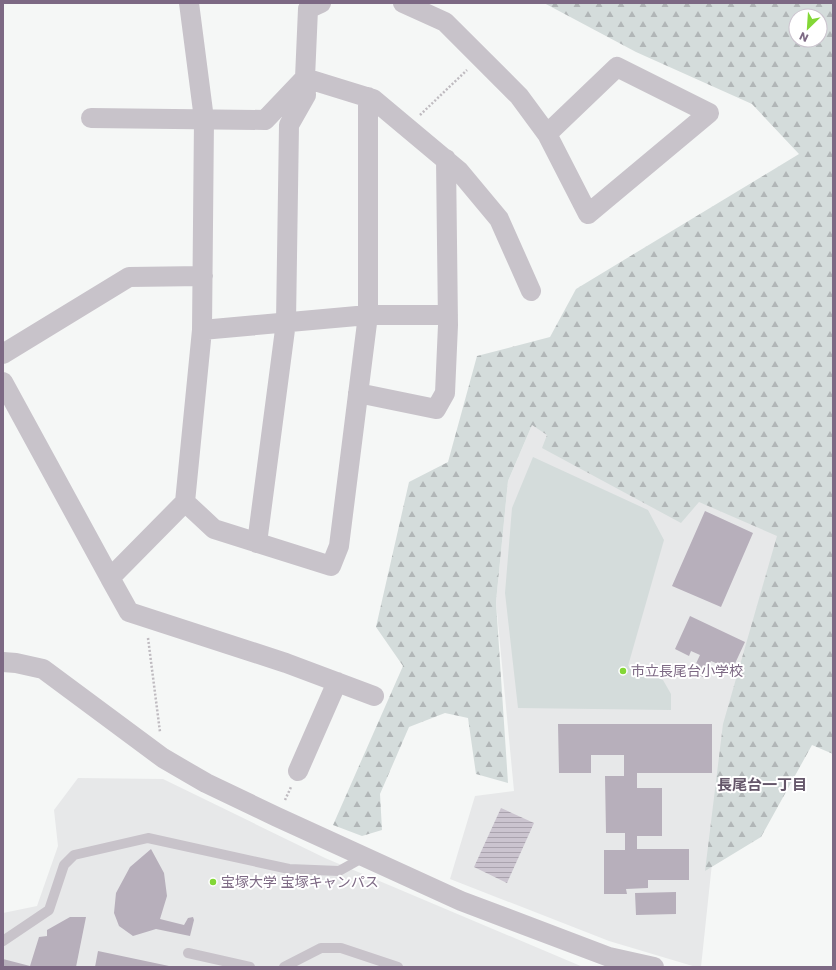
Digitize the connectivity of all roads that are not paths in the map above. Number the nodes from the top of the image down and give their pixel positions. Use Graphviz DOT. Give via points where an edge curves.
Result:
graph roads {
  1 [pos="189,3"];
  2 [pos="321,3"];
  3 [pos="403,3"];
  4 [pos="305,78"];
  5 [pos="368,97"];
  6 [pos="91,118"];
  7 [pos="204,119"];
  8 [pos="547,134"];
  9 [pos="446,160"];
  10 [pos="203,276"];
  11 [pos="531,291"];
  12 [pos="368,315"];
  13 [pos="448,315"];
  14 [pos="286,322"];
  15 [pos="202,330"];
  16 [pos="3,354"];
  17 [pos="3,382"];
  18 [pos="358,393"];
  19 [pos="185,502"];
  20 [pos="257,542"];
  21 [pos="110,578"];
  22 [pos="3,662"];
  23 [pos="337,682"];
  24 [pos="374,696"];
  25 [pos="298,771"];
  26 [pos="364,857"];
  27 [pos="3,941"];
  28 [pos="188,953"];
  29 [pos="607,962"];
  30 [pos="250,967"];
  31 [pos="284,967"];
  32 [pos="398,967"];
  33 [pos="654,967"];
  1 -- 7 [label="street"];
  2 -- 4 [label="street" via="308,9"];
  3 -- 8 [label="street" via="445,22 519,96"];
  4 -- 5 [label="street"];
  4 -- 7 [label="street" via="265,120"];
  4 -- 14 [label="street" via="306,95 289,125"];
  5 -- 9 [label="street"];
  5 -- 12 [label="street"];
  6 -- 7 [label="street"];
  7 -- 10 [label="street"];
  8 -- 8 [label="street" via="588,214 709,113 617,67"];
  9 -- 11 [label="street" via="459,171 499,218"];
  9 -- 13 [label="street"];
  10 -- 15 [label="street"];
  10 -- 16 [label="street" via="129,277"];
  12 -- 13 [label="street"];
  12 -- 14 [label="street"];
  12 -- 18 [label="street"];
  13 -- 18 [label="street" via="445,393 436,409"];
  14 -- 15 [label="street"];
  14 -- 20 [label="street"];
  15 -- 19 [label="street"];
  17 -- 21 [label="street"];
  18 -- 20 [label="street" via="339,546 330,566"];
  19 -- 20 [label="street" via="214,529"];
  19 -- 21 [label="street"];
  21 -- 23 [label="street" via="129,612"];
  22 -- 26 [label="street" via="43,670 163,758 206,783"];
  23 -- 24 [label="street"];
  23 -- 25 [label="street"];
  26 -- 27 [label="lane" via="339,871 289,869 148,838 74,855 64,865 49,910"];
  26 -- 29 [label="street"];
  28 -- 30 [label="lane"];
  29 -- 33 [label="street"];
  31 -- 32 [label="lane" via="321,948 341,948"];
}
